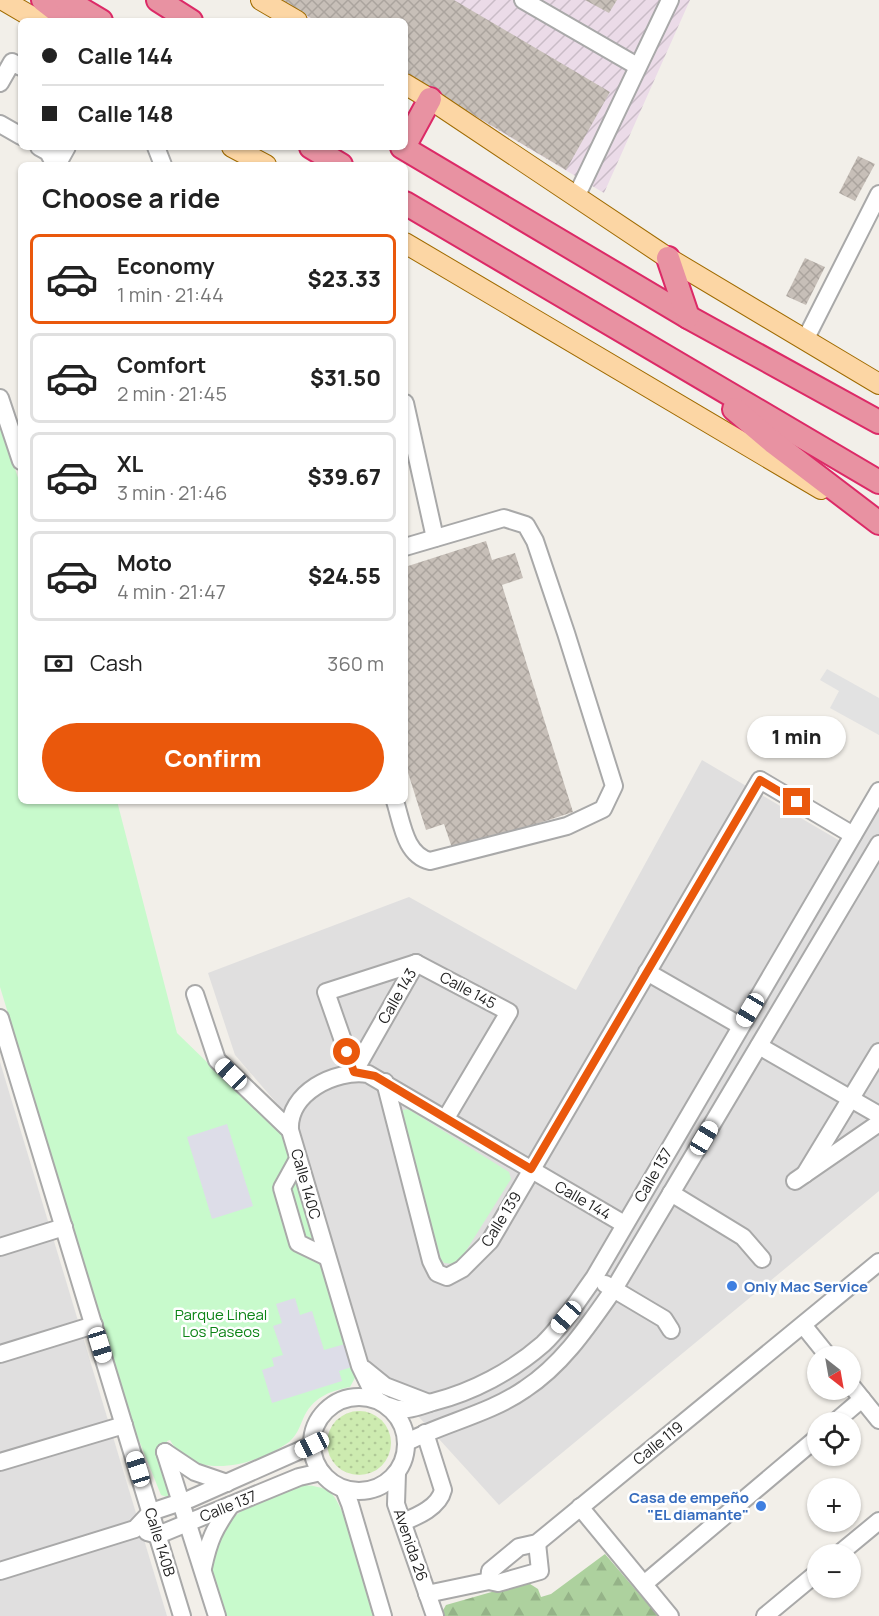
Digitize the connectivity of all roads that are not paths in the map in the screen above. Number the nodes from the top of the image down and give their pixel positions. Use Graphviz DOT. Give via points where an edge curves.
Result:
graph roads {
  1 [pos="3,0"];
  2 [pos="43,0"];
  3 [pos="66,0"];
  4 [pos="158,0"];
  5 [pos="261,0"];
  6 [pos="524,0"];
  7 [pos="670,0"];
  8 [pos="34,18"];
  9 [pos="66,18"];
  10 [pos="96,18"];
  11 [pos="183,18"];
  12 [pos="292,18"];
  13 [pos="18,65"];
  14 [pos="637,66"];
  15 [pos="0,83"];
  16 [pos="408,86"];
  17 [pos="430,99"];
  18 [pos="0,124"];
  19 [pos="18,134"];
  20 [pos="408,140"];
  21 [pos="408,149"];
  22 [pos="44,150"];
  23 [pos="238,150"];
  24 [pos="316,150"];
  25 [pos="54,162"];
  26 [pos="260,162"];
  27 [pos="336,162"];
  28 [pos="879,194"];
  29 [pos="576,197"];
  30 [pos="408,204"];
  31 [pos="408,245"];
  32 [pos="668,258"];
  33 [pos="688,316"];
  34 [pos="805,340"];
  35 [pos="690,371"];
  36 [pos="879,384"];
  37 [pos="0,398"];
  38 [pos="408,416"];
  39 [pos="877,421"];
  40 [pos="18,452"];
  41 [pos="879,482"];
  42 [pos="879,523"];
  43 [pos="435,538"];
  44 [pos="408,546"];
  45 [pos="879,791"];
  46 [pos="396,804"];
  47 [pos="853,835"];
  48 [pos="878,849"];
  49 [pos="416,963"];
  50 [pos="778,963"];
  51 [pos="647,972"];
  52 [pos="801,975"];
  53 [pos="195,994"];
  54 [pos="741,1026"];
  55 [pos="2,1028"];
  56 [pos="759,1046"];
  57 [pos="879,1052"];
  58 [pos="354,1072"];
  59 [pos="385,1082"];
  60 [pos="851,1098"];
  61 [pos="693,1107"];
  62 [pos="879,1115"];
  63 [pos="446,1118"];
  64 [pos="715,1119"];
  65 [pos="879,1123"];
  66 [pos="290,1130"];
  67 [pos="298,1159"];
  68 [pos="531,1169"];
  69 [pos="671,1193"];
  70 [pos="624,1224"];
  71 [pos="64,1227"];
  72 [pos="0,1247"];
  73 [pos="327,1257"];
  74 [pos="762,1259"];
  75 [pos="879,1262"];
  76 [pos="594,1278"];
  77 [pos="614,1289"];
  78 [pos="94,1324"];
  79 [pos="803,1325"];
  80 [pos="671,1330"];
  81 [pos="820,1346"];
  82 [pos="0,1354"];
  83 [pos="360,1366"];
  84 [pos="862,1399"];
  85 [pos="382,1403"];
  86 [pos="429,1403"];
  87 [pos="847,1412"];
  88 [pos="879,1420"];
  89 [pos="124,1425"];
  90 [pos="425,1433"];
  91 [pos="407,1442"];
  92 [pos="312,1445"];
  93 [pos="807,1446"];
  94 [pos="0,1462"];
  95 [pos="321,1472"];
  96 [pos="397,1473"];
  97 [pos="227,1483"];
  98 [pos="344,1489"];
  99 [pos="181,1502"];
  100 [pos="231,1505"];
  101 [pos="580,1507"];
  102 [pos="151,1512"];
  103 [pos="879,1521"];
  104 [pos="403,1522"];
  105 [pos="188,1523"];
  106 [pos="135,1529"];
  107 [pos="158,1535"];
  108 [pos="537,1544"];
  109 [pos="851,1544"];
  110 [pos="202,1569"];
  111 [pos="0,1571"];
  112 [pos="489,1581"];
  113 [pos="807,1581"];
  114 [pos="644,1584"];
  115 [pos="427,1594"];
  116 [pos="182,1616"];
  117 [pos="217,1616"];
  118 [pos="383,1616"];
  119 [pos="435,1616"];
  120 [pos="670,1616"];
  121 [pos="765,1616"];
  1 -- 8 [label="main road"];
  2 -- 9 [label="highway"];
  3 -- 10 [label="highway"];
  4 -- 11 [label="highway"];
  5 -- 12 [label="main road"];
  6 -- 14 [label="street"];
  7 -- 14 [label="street"];
  13 -- 15 [label="street" via="12,62"];
  14 -- 29 [label="street"];
  16 -- 17 [label="main road"];
  17 -- 20 [label="highway"];
  17 -- 29 [label="main road"];
  18 -- 19 [label="street"];
  21 -- 33 [label="highway"];
  22 -- 25 [label="street"];
  23 -- 26 [label="main road"];
  24 -- 27 [label="highway"];
  28 -- 34 [label="street"];
  29 -- 32 [label="main road"];
  30 -- 35 [label="highway"];
  31 -- 42 [label="main road"];
  32 -- 33 [label="highway"];
  32 -- 34 [label="main road"];
  33 -- 39 [label="highway"];
  34 -- 36 [label="main road"];
  35 -- 41 [label="highway"];
  35 -- 42 [label="highway" via="774,443"];
  37 -- 40 [label="street"];
  38 -- 43 [label="street"];
  43 -- 44 [label="street"];
  43 -- 46 [label="street" via="504,518 526,525 535,541 614,786 603,808 567,826 430,861 414,854 409,846"];
  45 -- 47 [label="street, Calle 137"];
  47 -- 50 [label="street, Calle 137"];
  47 -- 51 [label="street, Calle 139" via="760,780"];
  48 -- 52 [label="street, Calle 137"];
  49 -- 58 [label="street, Calle 143"];
  49 -- 58 [label="street" via="326,992"];
  49 -- 63 [label="street, Calle 145" via="508,1012"];
  50 -- 52 [label="street"];
  50 -- 54 [label="street, Calle 137"];
  51 -- 54 [label="street"];
  51 -- 68 [label="street, Calle 139"];
  52 -- 56 [label="street, Calle 137"];
  53 -- 66 [label="street, Calle 140C" via="217,1060"];
  54 -- 61 [label="street, Calle 137"];
  55 -- 71 [label="street, Calle 140B"];
  56 -- 60 [label="street"];
  56 -- 64 [label="street, Calle 137"];
  57 -- 60 [label="street"];
  58 -- 59 [label="street, Calle 144"];
  58 -- 66 [label="street" via="333,1078 301,1099 291,1114"];
  59 -- 63 [label="street, Calle 144"];
  59 -- 68 [label="street, Calle 139" via="429,1254 440,1276 447,1277 462,1269 490,1241"];
  60 -- 62 [label="street"];
  60 -- 65 [label="street" via="800,1177"];
  61 -- 64 [label="street"];
  61 -- 70 [label="street, Calle 137"];
  63 -- 68 [label="street, Calle 144"];
  64 -- 69 [label="street, Calle 137"];
  66 -- 67 [label="street, Calle 140C"];
  67 -- 73 [label="street, Calle 140C"];
  67 -- 73 [label="street" via="282,1188 298,1243"];
  68 -- 70 [label="street, Calle 144"];
  69 -- 74 [label="street" via="743,1237"];
  69 -- 77 [label="street, Calle 137"];
  70 -- 76 [label="street, Calle 137"];
  71 -- 72 [label="street"];
  71 -- 78 [label="street, Calle 140B"];
  73 -- 83 [label="street, Calle 140C"];
  75 -- 79 [label="street, Calle 119"];
  76 -- 77 [label="street"];
  76 -- 86 [label="street, Calle 137" via="566,1317 529,1355 489,1381"];
  77 -- 80 [label="street" via="664,1318"];
  77 -- 90 [label="street, Calle 137" via="569,1352 525,1390"];
  78 -- 82 [label="street"];
  78 -- 89 [label="street, Calle 140B"];
  79 -- 81 [label="street"];
  79 -- 101 [label="street, Calle 119"];
  83 -- 85 [label="street, Calle 140C"];
  83 -- 86 [label="street" via="385,1386"];
  84 -- 87 [label="street"];
  84 -- 88 [label="street"];
  85 -- 86 [label="street, Calle 137" via="400,1411"];
  85 -- 91 [label="street" via="398,1416"];
  85 -- 92 [label="street" via="363,1396 337,1402 318,1420"];
  89 -- 94 [label="street"];
  89 -- 102 [label="street, Calle 140B"];
  90 -- 91 [label="street, Calle 137"];
  90 -- 104 [label="street" via="443,1490 434,1505"];
  91 -- 96 [label="street"];
  92 -- 95 [label="street"];
  92 -- 97 [label="street, Calle 137"];
  93 -- 114 [label="street"];
  95 -- 98 [label="street"];
  95 -- 100 [label="street, Calle 137"];
  96 -- 98 [label="street" via="373,1489"];
  96 -- 104 [label="street, Avenida 26" via="395,1499"];
  97 -- 99 [label="street, Calle 137"];
  97 -- 99 [label="street" via="195,1472 165,1452"];
  98 -- 118 [label="street"];
  99 -- 102 [label="street, Calle 137"];
  99 -- 105 [label="street"];
  100 -- 105 [label="street, Calle 137"];
  100 -- 110 [label="street" via="208,1541"];
  101 -- 108 [label="street, Calle 119"];
  101 -- 114 [label="street"];
  102 -- 106 [label="street, Calle 137"];
  102 -- 107 [label="street, Calle 140B"];
  103 -- 109 [label="street"];
  104 -- 115 [label="street, Avenida 26"];
  105 -- 107 [label="street, Calle 137"];
  105 -- 110 [label="street"];
  106 -- 107 [label="street"];
  106 -- 111 [label="street, Calle 137"];
  107 -- 116 [label="street, Calle 140B"];
  108 -- 112 [label="street, Calle 119" via="519,1547 490,1571"];
  108 -- 112 [label="street" via="540,1571 498,1583"];
  110 -- 117 [label="street"];
  112 -- 115 [label="street"];
  113 -- 121 [label="street"];
  114 -- 120 [label="street"];
  115 -- 119 [label="street, Avenida 26"];
}
